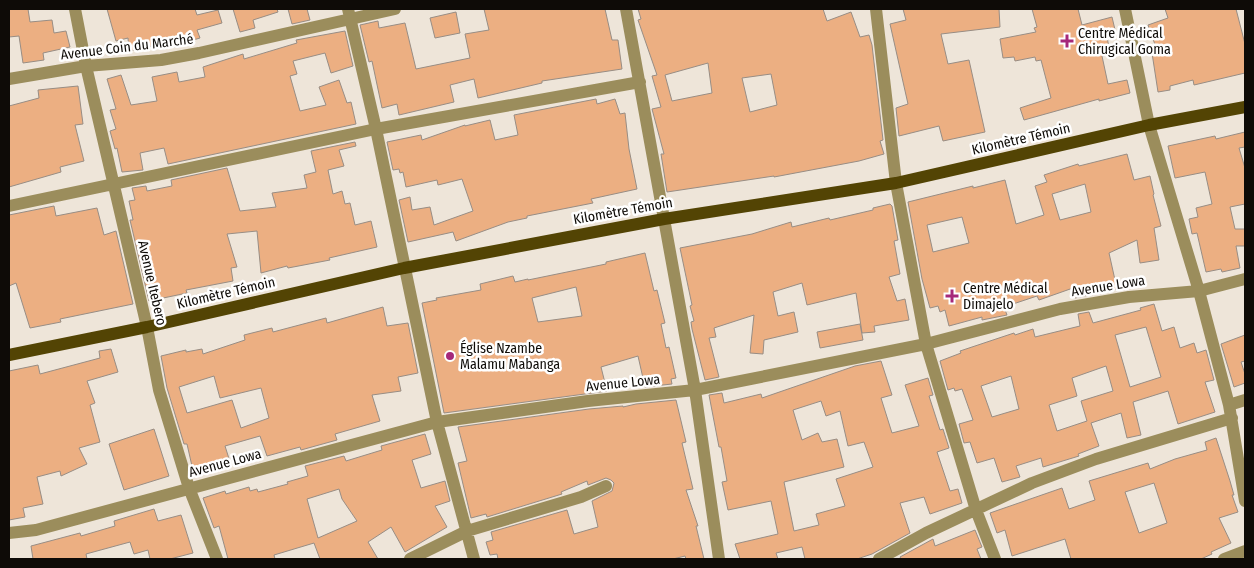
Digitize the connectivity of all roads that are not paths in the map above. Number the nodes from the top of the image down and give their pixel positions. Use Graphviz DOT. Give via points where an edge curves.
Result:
graph roads {
  1 [pos="75,9"];
  2 [pos="394,9"];
  3 [pos="626,9"];
  4 [pos="876,9"];
  5 [pos="1125,9"];
  6 [pos="349,14"];
  7 [pos="86,66"];
  8 [pos="9,79"];
  9 [pos="640,82"];
  10 [pos="1245,107"];
  11 [pos="1148,125"];
  12 [pos="376,129"];
  13 [pos="114,183"];
  14 [pos="896,183"];
  15 [pos="9,206"];
  16 [pos="664,219"];
  17 [pos="404,268"];
  18 [pos="1245,280"];
  19 [pos="1199,291"];
  20 [pos="147,327"];
  21 [pos="926,344"];
  22 [pos="9,355"];
  23 [pos="695,390"];
  24 [pos="1245,400"];
  25 [pos="1228,405"];
  26 [pos="1232,418"];
  27 [pos="437,422"];
  28 [pos="606,486"];
  29 [pos="189,488"];
  30 [pos="1245,501"];
  31 [pos="976,510"];
  32 [pos="467,532"];
  33 [pos="9,533"];
  34 [pos="1245,551"];
  35 [pos="216,559"];
  36 [pos="410,559"];
  37 [pos="474,559"];
  38 [pos="719,559"];
  39 [pos="879,559"];
  40 [pos="995,559"];
  41 [pos="1224,559"];
  1 -- 7 [label="street, Avenue Itebero"];
  2 -- 6 [label="street, Avenue Coin du Marché"];
  3 -- 9 [label="street"];
  4 -- 14 [label="street"];
  5 -- 11 [label="street"];
  6 -- 7 [label="street, Avenue Coin du Marché" via="199,53 161,60"];
  6 -- 12 [label="street"];
  7 -- 8 [label="street, Avenue Coin du Marché"];
  7 -- 13 [label="street, Avenue Itebero"];
  9 -- 12 [label="street"];
  9 -- 16 [label="street"];
  10 -- 11 [label="main road, Kilomètre Témoin"];
  11 -- 14 [label="main road, Kilomètre Témoin"];
  11 -- 19 [label="street"];
  12 -- 13 [label="street"];
  12 -- 17 [label="street"];
  13 -- 15 [label="street"];
  13 -- 20 [label="street, Avenue Itebero"];
  14 -- 16 [label="main road, Kilomètre Témoin"];
  14 -- 21 [label="street"];
  16 -- 17 [label="main road, Kilomètre Témoin"];
  16 -- 23 [label="street"];
  17 -- 20 [label="main road, Kilomètre Témoin"];
  17 -- 27 [label="street"];
  18 -- 19 [label="street, Avenue Lowa"];
  19 -- 21 [label="street, Avenue Lowa" via="1129,296 1060,309"];
  19 -- 25 [label="street"];
  20 -- 22 [label="main road, Kilomètre Témoin"];
  20 -- 29 [label="street, Avenue Itebero" via="159,390"];
  21 -- 23 [label="street, Avenue Lowa"];
  21 -- 31 [label="street"];
  23 -- 27 [label="street, Avenue Lowa"];
  23 -- 38 [label="street"];
  24 -- 25 [label="street"];
  25 -- 26 [label="street"];
  26 -- 30 [label="street"];
  26 -- 31 [label="street" via="1096,459 1032,483"];
  27 -- 29 [label="street, Avenue Lowa"];
  27 -- 32 [label="street"];
  28 -- 32 [label="street" via="581,497"];
  29 -- 33 [label="street, Avenue Lowa" via="36,530"];
  29 -- 35 [label="street, Avenue Itebero"];
  31 -- 39 [label="street"];
  31 -- 40 [label="street"];
  32 -- 36 [label="street"];
  32 -- 37 [label="street"];
  34 -- 41 [label="street"];
}
